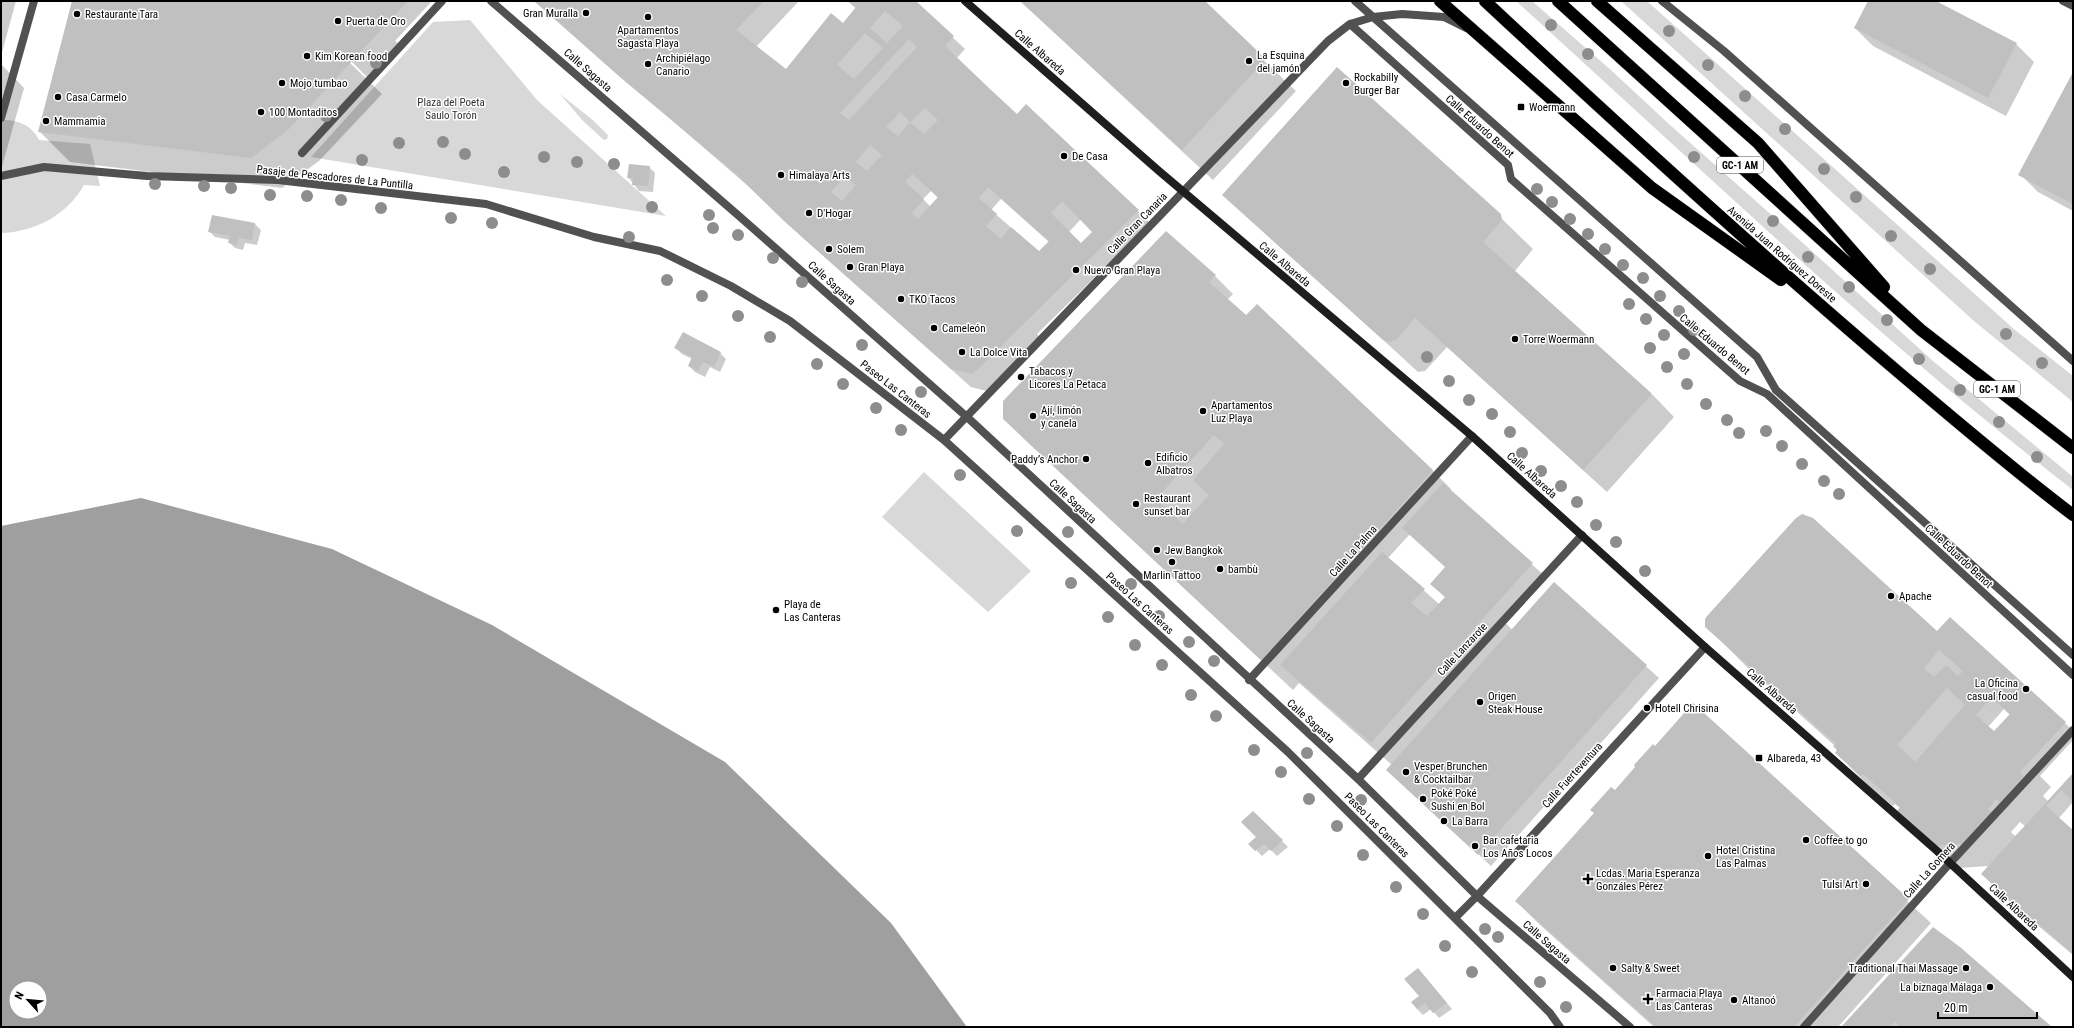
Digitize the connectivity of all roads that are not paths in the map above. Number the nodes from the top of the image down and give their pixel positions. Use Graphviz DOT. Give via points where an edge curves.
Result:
graph roads {
  1 [pos="34,1"];
  2 [pos="442,1"];
  3 [pos="491,1"];
  4 [pos="965,1"];
  5 [pos="1355,1"];
  6 [pos="1440,1"];
  7 [pos="1485,1"];
  8 [pos="1558,1"];
  9 [pos="1597,1"];
  10 [pos="1662,1"];
  11 [pos="2063,1"];
  12 [pos="2073,6"];
  13 [pos="1373,17"];
  14 [pos="1350,24"];
  15 [pos="1480,36"];
  16 [pos="1,118"];
  17 [pos="302,154"];
  18 [pos="1,176"];
  19 [pos="1183,191"];
  20 [pos="660,251"];
  21 [pos="1832,316"];
  22 [pos="1921,330"];
  23 [pos="2073,361"];
  24 [pos="967,417"];
  25 [pos="1472,436"];
  26 [pos="944,440"];
  27 [pos="2073,448"];
  28 [pos="2073,515"];
  29 [pos="1582,535"];
  30 [pos="1705,646"];
  31 [pos="2073,655"];
  32 [pos="2073,675"];
  33 [pos="1249,680"];
  34 [pos="2073,730"];
  35 [pos="1358,779"];
  36 [pos="1950,862"];
  37 [pos="1477,896"];
  38 [pos="1455,918"];
  39 [pos="2073,977"];
  40 [pos="1560,1027"];
  41 [pos="1630,1027"];
  42 [pos="1804,1027"];
  1 -- 16 [label="street"];
  2 -- 17 [label="street"];
  3 -- 24 [label="street, Calle Sagasta"];
  4 -- 19 [label="street, Calle Albareda"];
  5 -- 13 [label="street, Calle Eduardo Benot"];
  6 -- 15 [label="highway"];
  7 -- 21 [label="highway, Avenida Juan Rodríguez Doreste" via="1658,163"];
  8 -- 22 [label="highway, GC-1 AM"];
  9 -- 22 [label="highway" via="1758,143"];
  10 -- 23 [label="street" via="1724,51"];
  11 -- 12 [label="street"];
  13 -- 14 [label="street"];
  13 -- 15 [label="street" via="1402,14 1444,18"];
  13 -- 31 [label="street, Calle Eduardo Benot" via="1757,357 1776,390"];
  14 -- 19 [label="street, Calle Gran Canaria" via="1328,41"];
  14 -- 32 [label="street, Calle Eduardo Benot" via="1508,165 1511,179 1740,381 1767,394"];
  15 -- 21 [label="highway" via="1652,188"];
  18 -- 20 [label="street, Pasaje de Pescadores de La Puntilla" via="44,167 147,176 278,180 486,204 594,237"];
  19 -- 24 [label="street, Calle Gran Canaria"];
  19 -- 25 [label="street, Calle Albareda"];
  20 -- 26 [label="street, Paseo Las Canteras" via="732,286 790,321"];
  21 -- 28 [label="highway, Avenida Juan Rodríguez Doreste" via="2022,476"];
  22 -- 27 [label="highway, GC-1 AM"];
  24 -- 26 [label="street, Calle Gran Canaria"];
  24 -- 33 [label="street, Calle Sagasta"];
  25 -- 29 [label="street, Calle Albareda"];
  25 -- 33 [label="street, Calle La Palma"];
  26 -- 38 [label="street, Paseo Las Canteras" via="1288,752"];
  29 -- 30 [label="street, Calle Albareda"];
  29 -- 35 [label="street, Calle Lanzarote"];
  30 -- 36 [label="street, Calle Albareda"];
  30 -- 37 [label="street, Calle Fuerteventura"];
  33 -- 35 [label="street, Calle Sagasta"];
  34 -- 36 [label="street, Calle La Gomera"];
  35 -- 37 [label="street, Calle Sagasta"];
  36 -- 39 [label="street, Calle Albareda"];
  36 -- 42 [label="street, Calle La Gomera"];
  37 -- 38 [label="street, Calle Fuerteventura"];
  37 -- 41 [label="street, Calle Sagasta"];
  38 -- 40 [label="street, Paseo Las Canteras" via="1550,1013"];
}
